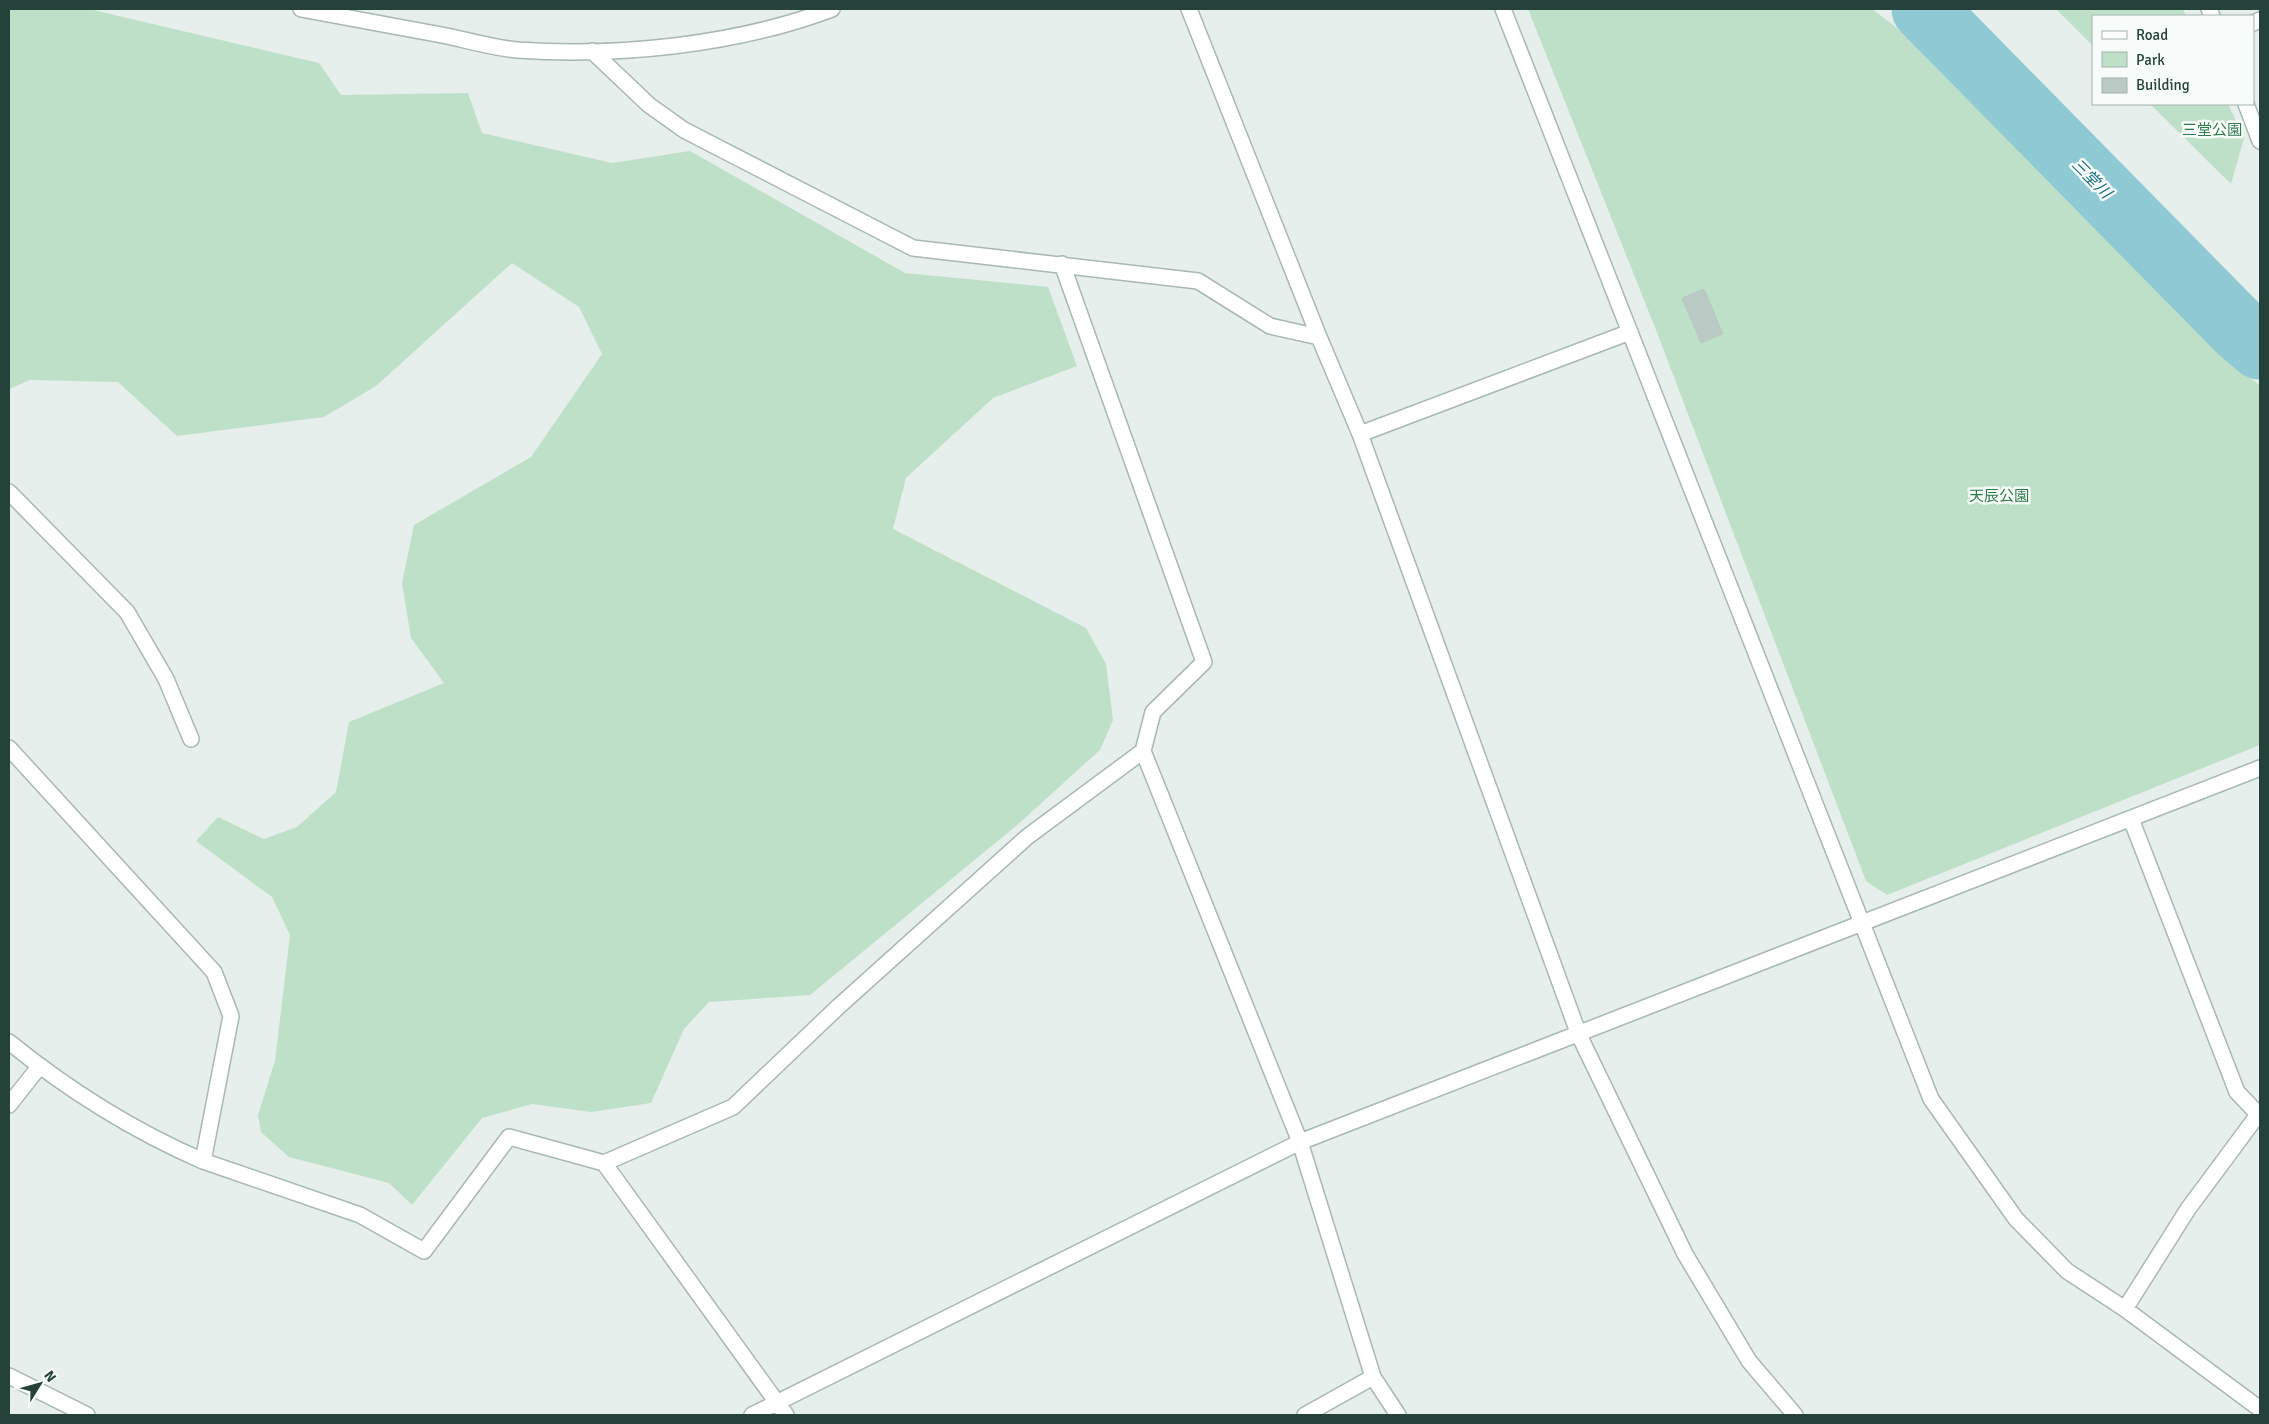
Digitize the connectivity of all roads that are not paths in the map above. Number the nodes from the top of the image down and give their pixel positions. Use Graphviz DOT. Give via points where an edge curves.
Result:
graph roads {
  1 [pos="301,9"];
  2 [pos="832,9"];
  3 [pos="1189,9"];
  4 [pos="1503,9"];
  5 [pos="592,51"];
  6 [pos="2246,105"];
  7 [pos="2260,141"];
  8 [pos="1062,264"];
  9 [pos="1630,332"];
  10 [pos="1319,338"];
  11 [pos="1360,434"];
  12 [pos="9,492"];
  13 [pos="191,739"];
  14 [pos="9,748"];
  15 [pos="1143,751"];
  16 [pos="2260,768"];
  17 [pos="2131,819"];
  18 [pos="1861,922"];
  19 [pos="1579,1035"];
  20 [pos="9,1042"];
  21 [pos="39,1067"];
  22 [pos="9,1105"];
  23 [pos="2259,1113"];
  24 [pos="1300,1142"];
  25 [pos="203,1161"];
  26 [pos="604,1163"];
  27 [pos="2125,1309"];
  28 [pos="9,1376"];
  29 [pos="1373,1377"];
  30 [pos="777,1402"];
  31 [pos="2260,1410"];
  32 [pos="87,1415"];
  33 [pos="752,1415"];
  34 [pos="786,1415"];
  35 [pos="1304,1415"];
  36 [pos="1398,1415"];
  37 [pos="1796,1415"];
  1 -- 5 [label="street" via="516,50"];
  2 -- 5 [label="street" via="720,39"];
  3 -- 10 [label="street"];
  4 -- 9 [label="street"];
  5 -- 8 [label="street" via="649,105 684,130 913,248"];
  6 -- 7 [label="street"];
  8 -- 10 [label="street" via="1198,281 1270,326"];
  8 -- 15 [label="street" via="1204,662 1153,712"];
  9 -- 11 [label="street"];
  9 -- 18 [label="street"];
  10 -- 11 [label="street"];
  11 -- 19 [label="street"];
  12 -- 13 [label="street" via="127,612 166,679"];
  14 -- 25 [label="street" via="214,972 230,1016"];
  15 -- 24 [label="street"];
  15 -- 26 [label="street" via="1028,837 838,1006 733,1107"];
  16 -- 17 [label="street"];
  17 -- 18 [label="street"];
  17 -- 23 [label="street" via="2237,1092"];
  18 -- 19 [label="street"];
  18 -- 27 [label="street" via="1931,1099 2016,1219 2067,1271"];
  19 -- 24 [label="street"];
  19 -- 37 [label="street" via="1685,1254 1749,1361"];
  20 -- 21 [label="street"];
  21 -- 22 [label="street"];
  21 -- 25 [label="street" via="157,1140"];
  23 -- 27 [label="street" via="2188,1209"];
  24 -- 29 [label="street"];
  24 -- 30 [label="street"];
  25 -- 26 [label="street" via="360,1215 424,1251 509,1137"];
  26 -- 30 [label="street"];
  27 -- 31 [label="street"];
  28 -- 32 [label="street"];
  29 -- 35 [label="street"];
  29 -- 36 [label="street"];
  30 -- 33 [label="street"];
  30 -- 34 [label="street"];
}
